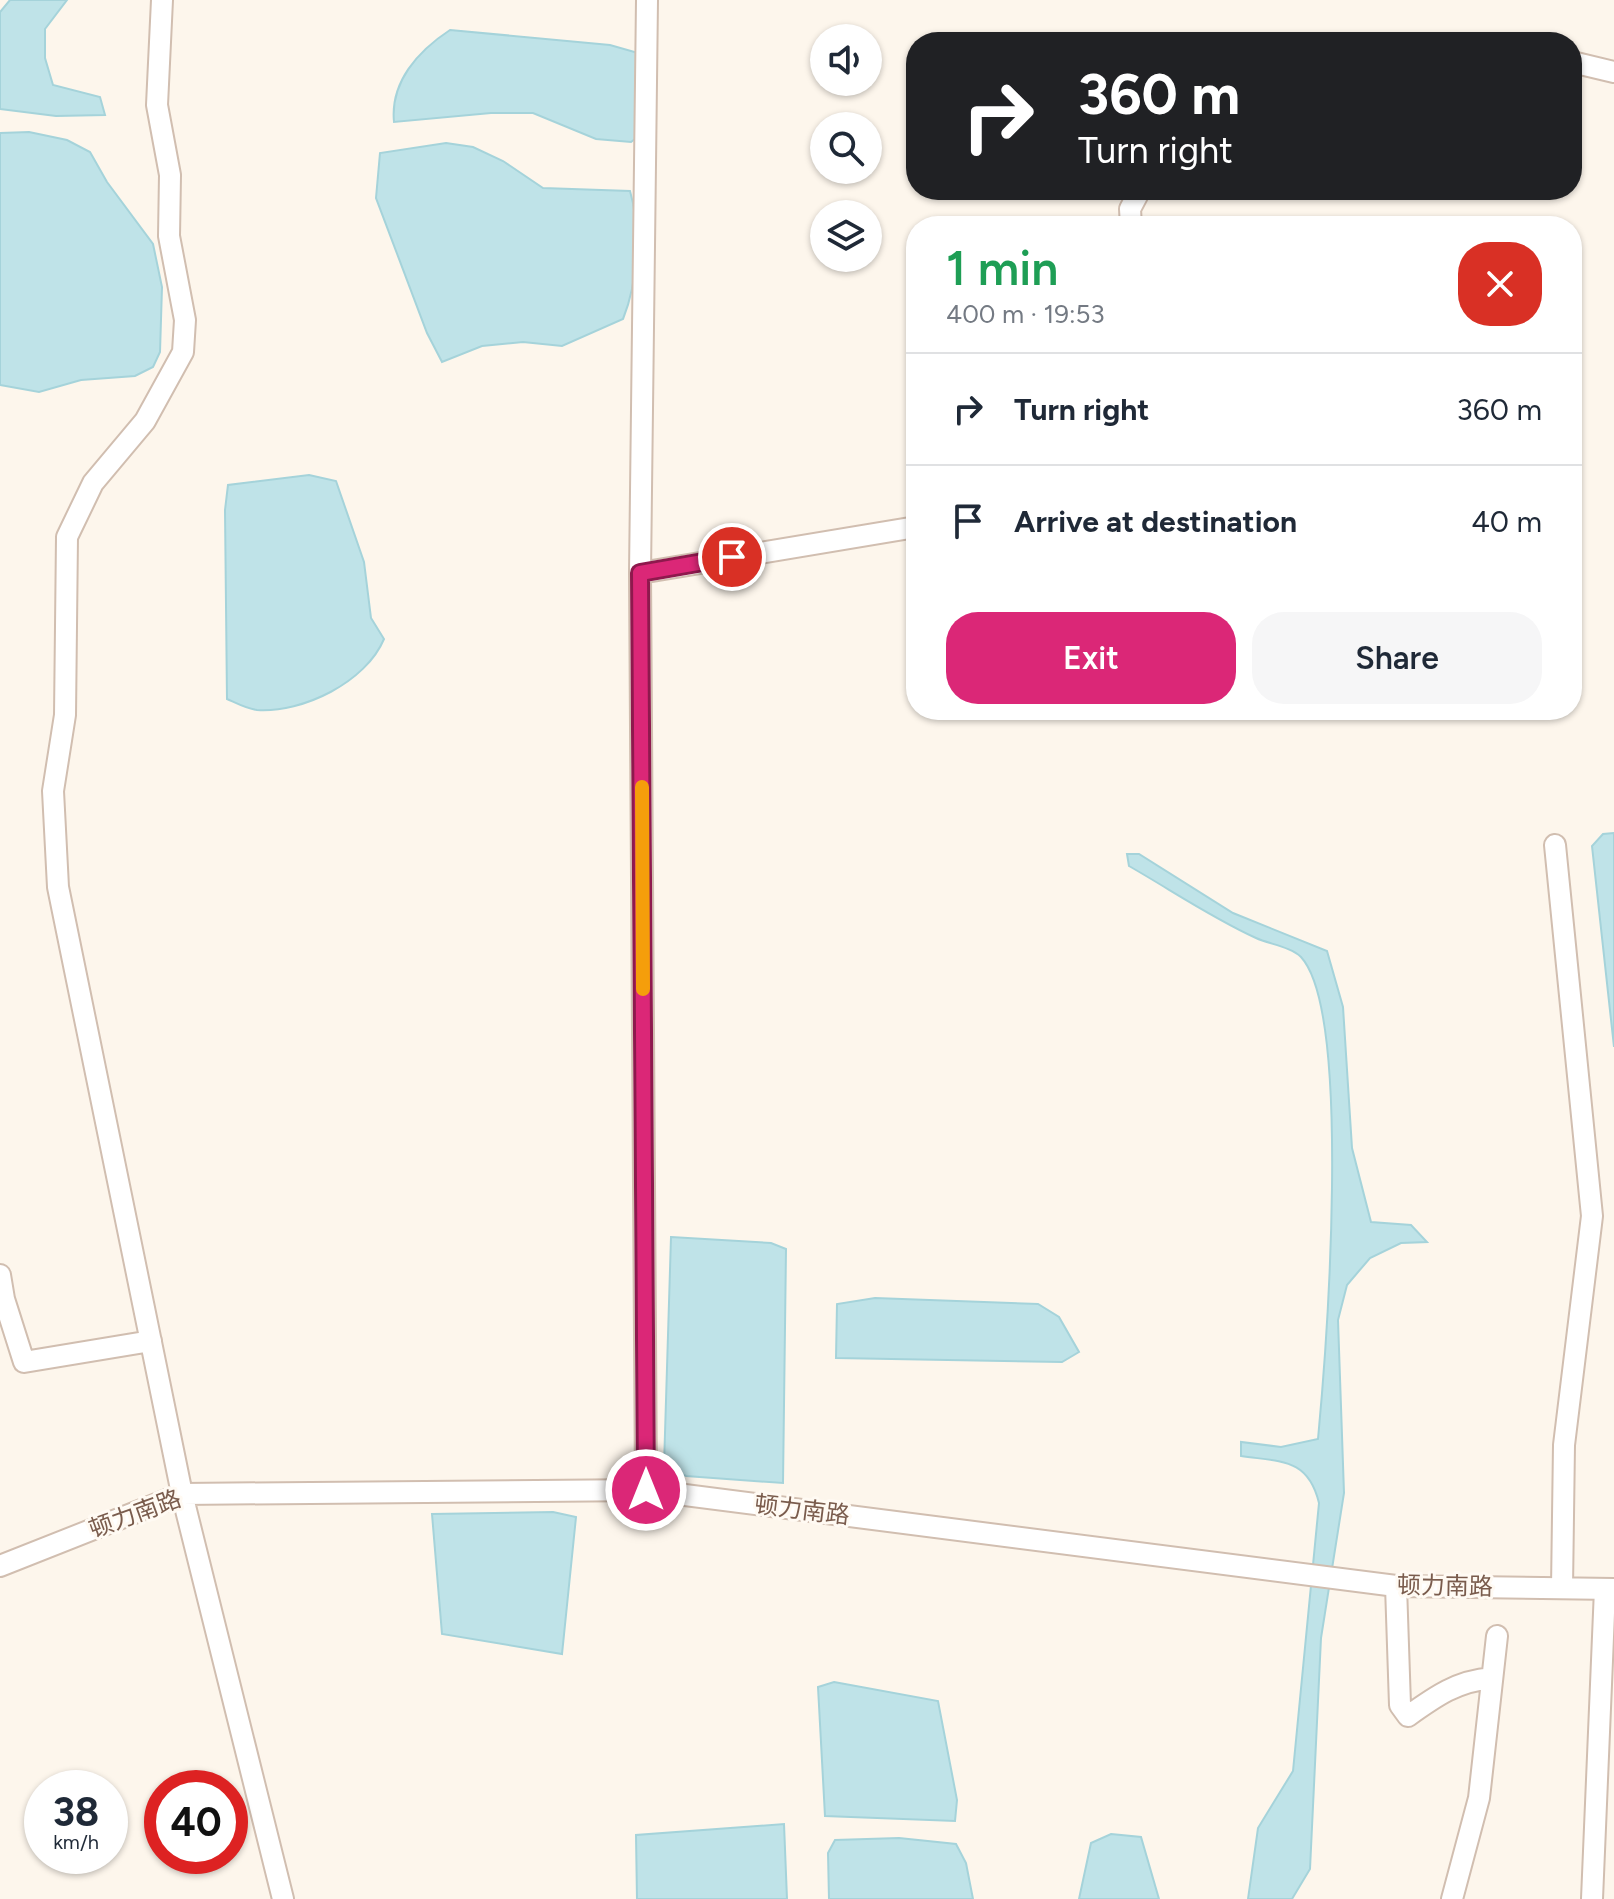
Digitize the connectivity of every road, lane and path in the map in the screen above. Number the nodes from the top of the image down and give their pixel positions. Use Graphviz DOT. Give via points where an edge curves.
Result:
graph roads {
  1 [pos="162,0"];
  2 [pos="647,0"];
  3 [pos="1582,64"];
  4 [pos="1614,72"];
  5 [pos="906,529"];
  6 [pos="640,573"];
  7 [pos="1555,845"];
  8 [pos="0,1275"];
  9 [pos="151,1341"];
  10 [pos="646,1490"];
  11 [pos="182,1494"];
  12 [pos="0,1566"];
  13 [pos="1396,1586"];
  14 [pos="1562,1588"];
  15 [pos="1610,1589"];
  16 [pos="1497,1636"];
  17 [pos="1492,1678"];
  18 [pos="283,1899"];
  19 [pos="1452,1899"];
  20 [pos="1592,1899"];
  1 -- 9 [label="street" via="157,105 170,175 169,236 185,320 183,352 145,421 93,483 67,537 65,715 53,791 58,887"];
  2 -- 6 [label="street"];
  3 -- 4 [label="street"];
  5 -- 6 [label="street"];
  6 -- 10 [label="street"];
  7 -- 14 [label="street" via="1592,1216 1564,1445"];
  8 -- 9 [label="street" via="24,1362"];
  9 -- 11 [label="street"];
  10 -- 11 [label="street, 顿力南路"];
  10 -- 13 [label="street, 顿力南路"];
  11 -- 12 [label="street, 顿力南路"];
  11 -- 18 [label="street"];
  13 -- 14 [label="street, 顿力南路"];
  13 -- 17 [label="street" via="1400,1705 1408,1716 1447,1689"];
  14 -- 15 [label="street, 顿力南路"];
  15 -- 20 [label="street"];
  16 -- 17 [label="street"];
  17 -- 19 [label="street" via="1479,1798"];
}
